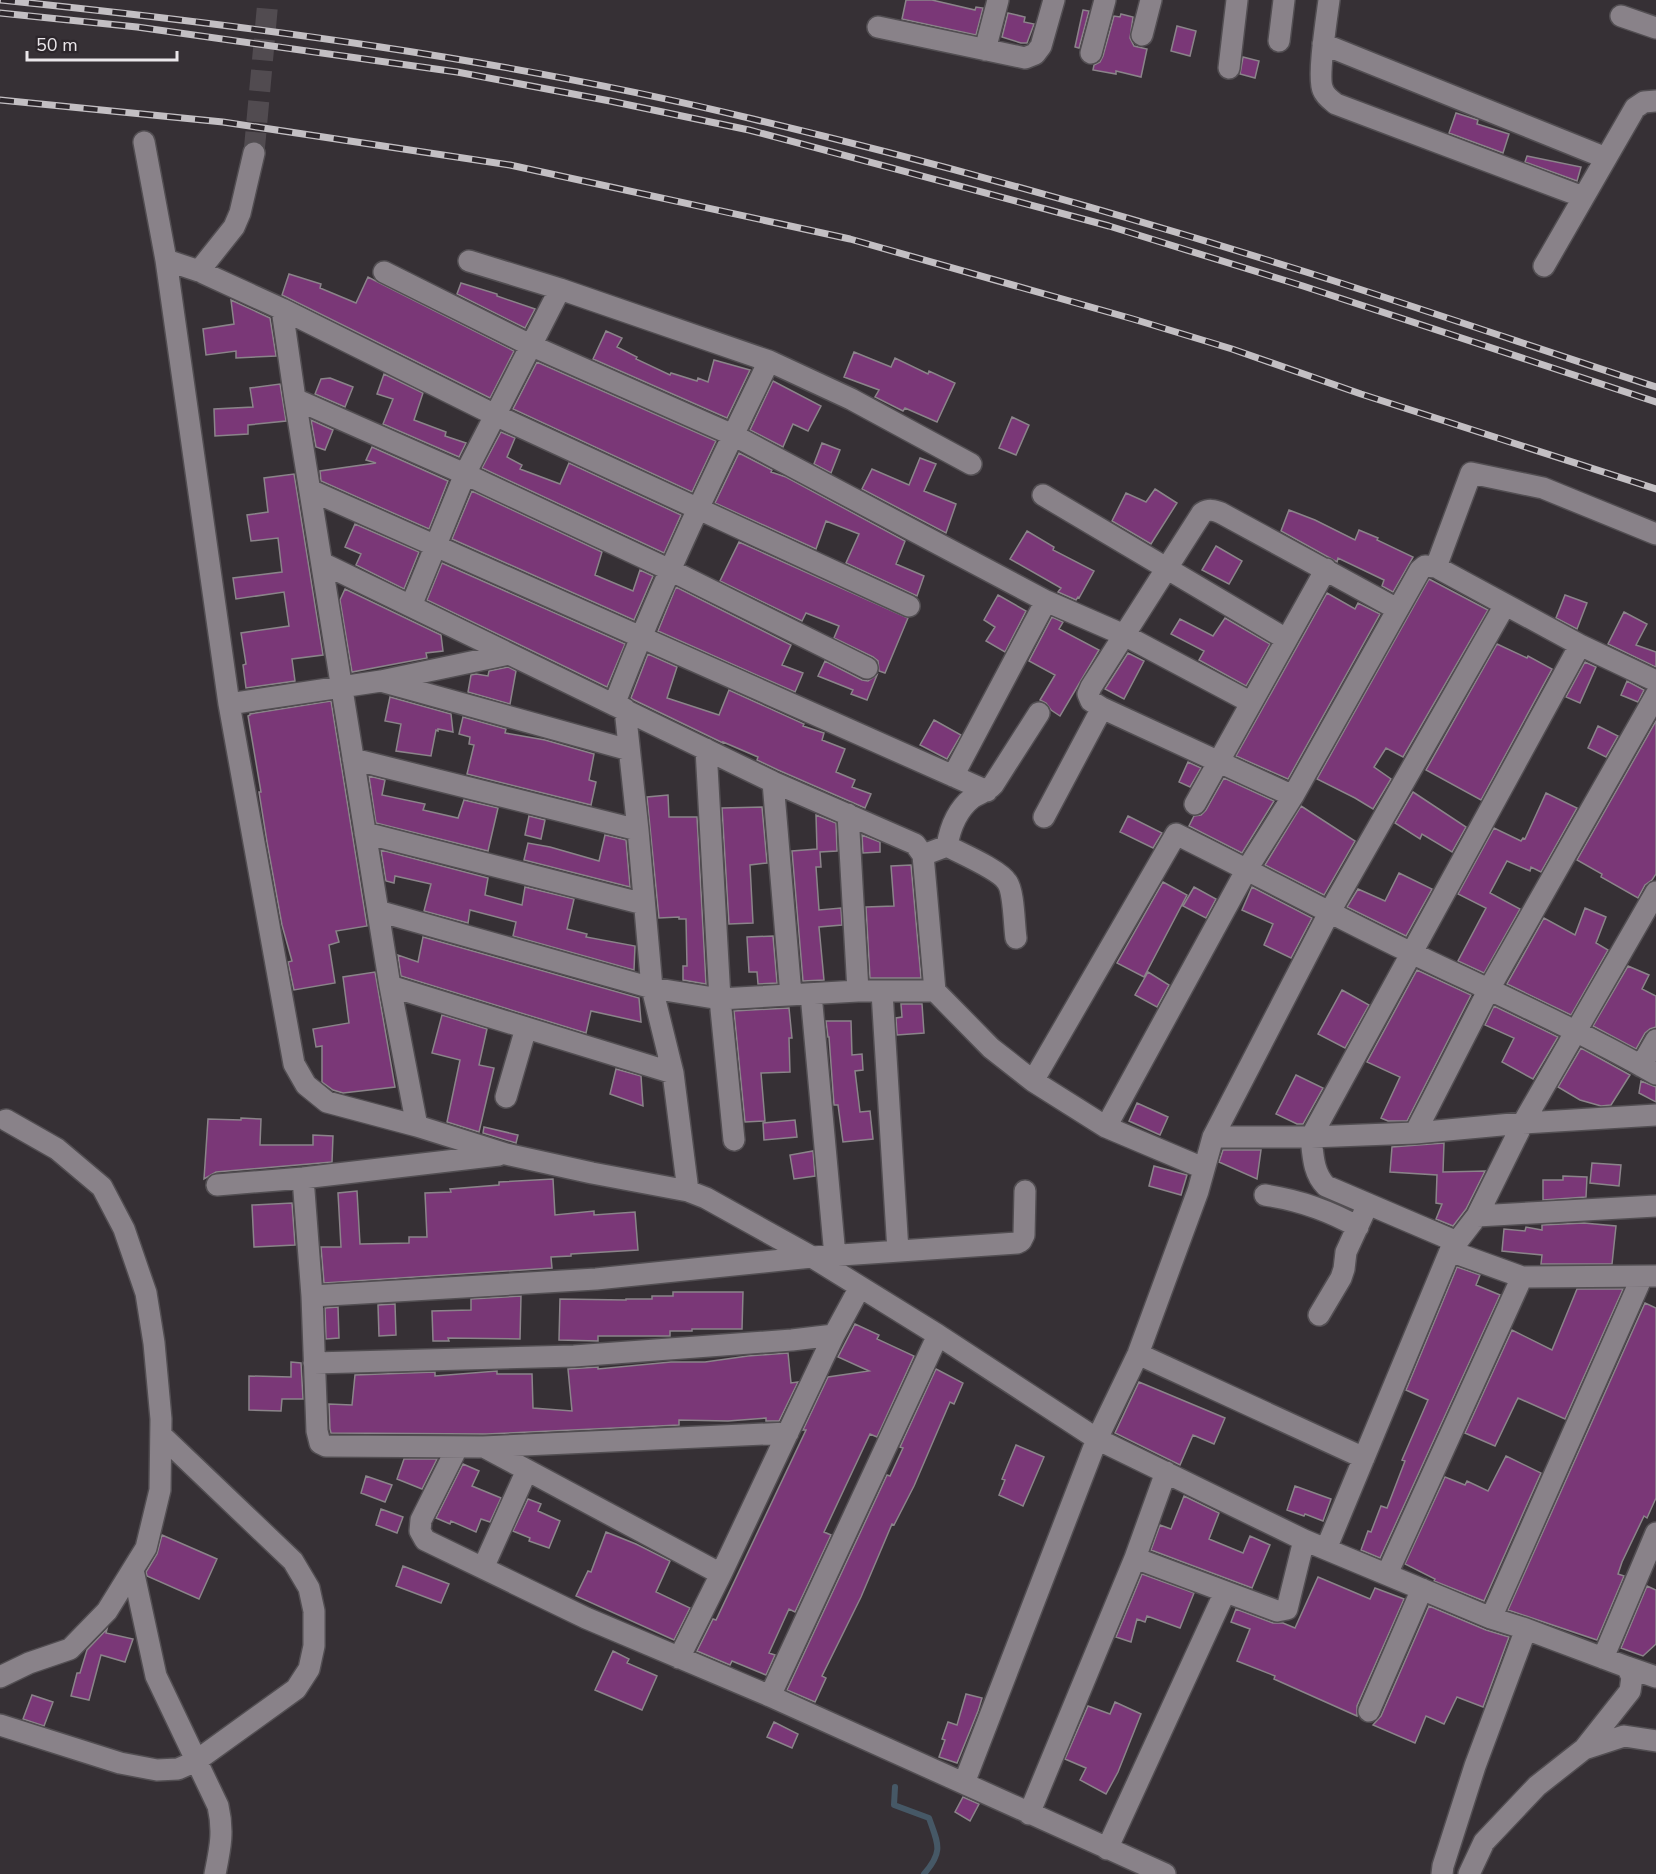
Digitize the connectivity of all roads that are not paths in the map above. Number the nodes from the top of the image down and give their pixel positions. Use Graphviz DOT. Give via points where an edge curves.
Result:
graph roads {
  1 [pos="998,0"];
  2 [pos="1054,0"];
  3 [pos="1105,0"];
  4 [pos="1151,0"];
  5 [pos="1237,0"];
  6 [pos="1284,0"];
  7 [pos="1329,0"];
  8 [pos="1621,16"];
  9 [pos="878,27"];
  10 [pos="1656,28"];
  11 [pos="1142,35"];
  12 [pos="1279,41"];
  13 [pos="1323,44"];
  14 [pos="985,50"];
  15 [pos="1091,53"];
  16 [pos="1228,68"];
  17 [pos="1656,101"];
  18 [pos="144,142"];
  19 [pos="254,153"];
  20 [pos="1606,158"];
  21 [pos="1583,197"];
  22 [pos="166,260"];
  23 [pos="469,261"];
  24 [pos="1544,266"];
  25 [pos="199,271"];
  26 [pos="384,272"];
  27 [pos="560,289"];
  28 [pos="282,309"];
  29 [pos="530,345"];
  30 [pos="770,361"];
  31 [pos="295,399"];
  32 [pos="495,415"];
  33 [pos="733,435"];
  34 [pos="971,464"];
  35 [pos="465,474"];
  36 [pos="310,490"];
  37 [pos="1043,495"];
  38 [pos="698,509"];
  39 [pos="1656,534"];
  40 [pos="436,546"];
  41 [pos="322,563"];
  42 [pos="1436,567"];
  43 [pos="1167,568"];
  44 [pos="670,570"];
  45 [pos="1326,570"];
  46 [pos="1046,601"];
  47 [pos="1505,605"];
  48 [pos="411,606"];
  49 [pos="909,606"];
  50 [pos="1397,609"];
  51 [pos="1124,635"];
  52 [pos="640,636"];
  53 [pos="1286,639"];
  54 [pos="1580,645"];
  55 [pos="509,654"];
  56 [pos="867,668"];
  57 [pos="381,681"];
  58 [pos="1656,681"];
  59 [pos="342,687"];
  60 [pos="1656,695"];
  61 [pos="1250,702"];
  62 [pos="229,704"];
  63 [pos="619,707"];
  64 [pos="1102,708"];
  65 [pos="1039,713"];
  66 [pos="629,750"];
  67 [pos="706,750"];
  68 [pos="353,759"];
  69 [pos="1218,760"];
  70 [pos="953,776"];
  71 [pos="773,782"];
  72 [pos="987,791"];
  73 [pos="1293,796"];
  74 [pos="1195,804"];
  75 [pos="848,814"];
  76 [pos="1044,817"];
  77 [pos="638,830"];
  78 [pos="365,833"];
  79 [pos="946,846"];
  80 [pos="923,855"];
  81 [pos="1247,869"];
  82 [pos="1656,892"];
  83 [pos="644,904"];
  84 [pos="378,911"];
  85 [pos="1329,913"];
  86 [pos="1016,938"];
  87 [pos="1412,953"];
  88 [pos="390,986"];
  89 [pos="652,988"];
  90 [pos="1489,989"];
  91 [pos="858,991"];
  92 [pos="882,992"];
  93 [pos="935,992"];
  94 [pos="801,994"];
  95 [pos="720,999"];
  96 [pos="526,1028"];
  97 [pos="1575,1031"];
  98 [pos="1656,1040"];
  99 [pos="1649,1070"];
  100 [pos="673,1073"];
  101 [pos="1033,1081"];
  102 [pos="506,1097"];
  103 [pos="1656,1115"];
  104 [pos="6,1120"];
  105 [pos="1522,1124"];
  106 [pos="417,1126"];
  107 [pos="1106,1127"];
  108 [pos="1414,1133"];
  109 [pos="1213,1137"];
  110 [pos="1311,1137"];
  111 [pos="734,1140"];
  112 [pos="506,1154"];
  113 [pos="1203,1168"];
  114 [pos="303,1178"];
  115 [pos="217,1185"];
  116 [pos="688,1191"];
  117 [pos="1025,1191"];
  118 [pos="1265,1195"];
  119 [pos="1368,1204"];
  120 [pos="1656,1206"];
  121 [pos="1477,1216"];
  122 [pos="1358,1227"];
  123 [pos="1453,1247"];
  124 [pos="897,1251"];
  125 [pos="835,1256"];
  126 [pos="812,1257"];
  127 [pos="1649,1276"];
  128 [pos="1522,1277"];
  129 [pos="860,1287"];
  130 [pos="312,1296"];
  131 [pos="1319,1315"];
  132 [pos="834,1335"];
  133 [pos="938,1335"];
  134 [pos="1138,1354"];
  135 [pos="314,1363"];
  136 [pos="788,1433"];
  137 [pos="161,1435"];
  138 [pos="1097,1439"];
  139 [pos="483,1447"];
  140 [pos="457,1448"];
  141 [pos="1365,1458"];
  142 [pos="527,1470"];
  143 [pos="1166,1472"];
  144 [pos="1656,1533"];
  145 [pos="1304,1540"];
  146 [pos="1326,1549"];
  147 [pos="1135,1558"];
  148 [pos="483,1568"];
  149 [pos="133,1570"];
  150 [pos="721,1574"];
  151 [pos="1387,1574"];
  152 [pos="1422,1589"];
  153 [pos="1225,1592"];
  154 [pos="1491,1618"];
  155 [pos="1526,1629"];
  156 [pos="679,1658"];
  157 [pos="1603,1658"];
  158 [pos="1627,1667"];
  159 [pos="0,1677"];
  160 [pos="1656,1677"];
  161 [pos="770,1696"];
  162 [pos="1369,1712"];
  163 [pos="0,1725"];
  164 [pos="1656,1741"];
  165 [pos="1584,1749"];
  166 [pos="196,1761"];
  167 [pos="964,1783"];
  168 [pos="1029,1814"];
  169 [pos="1107,1849"];
  170 [pos="215,1874"];
  171 [pos="1166,1874"];
  172 [pos="1442,1874"];
  173 [pos="1469,1874"];
  1 -- 14 [label="street"];
  2 -- 14 [label="street" via="1041,46 1035,54 1025,58"];
  3 -- 15 [label="street"];
  4 -- 11 [label="street"];
  5 -- 16 [label="street"];
  6 -- 12 [label="street"];
  7 -- 13 [label="street"];
  8 -- 10 [label="street"];
  9 -- 14 [label="street"];
  13 -- 20 [label="street"];
  13 -- 21 [label="street" via="1321,88 1336,104"];
  17 -- 20 [label="street" via="1635,108"];
  18 -- 22 [label="street"];
  19 -- 25 [label="street" via="234,226"];
  20 -- 21 [label="street"];
  21 -- 24 [label="street"];
  22 -- 25 [label="street"];
  22 -- 62 [label="street"];
  23 -- 27 [label="street"];
  25 -- 28 [label="street"];
  26 -- 29 [label="street"];
  27 -- 29 [label="street"];
  27 -- 30 [label="street"];
  28 -- 31 [label="street"];
  28 -- 32 [label="street"];
  29 -- 32 [label="street"];
  29 -- 33 [label="street"];
  30 -- 33 [label="street"];
  30 -- 34 [label="street" via="851,399"];
  31 -- 35 [label="street"];
  31 -- 36 [label="street"];
  32 -- 35 [label="street"];
  32 -- 38 [label="street"];
  33 -- 38 [label="street"];
  33 -- 46 [label="street"];
  35 -- 40 [label="street"];
  35 -- 44 [label="street"];
  36 -- 40 [label="street"];
  36 -- 41 [label="street"];
  37 -- 43 [label="street"];
  38 -- 44 [label="street"];
  38 -- 49 [label="street"];
  39 -- 42 [label="street" via="1543,488 1471,473"];
  40 -- 48 [label="street"];
  40 -- 52 [label="street"];
  41 -- 48 [label="street"];
  41 -- 59 [label="street"];
  42 -- 47 [label="street"];
  42 -- 50 [label="street" via="1425,566 1420,570"];
  43 -- 45 [label="street" via="1202,513 1214,510"];
  43 -- 51 [label="street"];
  43 -- 53 [label="street"];
  44 -- 52 [label="street"];
  44 -- 56 [label="street"];
  45 -- 50 [label="street"];
  45 -- 53 [label="street"];
  46 -- 51 [label="street"];
  46 -- 70 [label="street"];
  47 -- 54 [label="street"];
  47 -- 85 [label="street"];
  48 -- 55 [label="street"];
  50 -- 73 [label="street"];
  51 -- 61 [label="street"];
  51 -- 64 [label="street" via="1088,694"];
  52 -- 63 [label="street"];
  52 -- 70 [label="street"];
  53 -- 61 [label="street"];
  54 -- 58 [label="street"];
  54 -- 87 [label="street"];
  55 -- 57 [label="street"];
  55 -- 63 [label="street"];
  57 -- 59 [label="street"];
  57 -- 66 [label="street"];
  59 -- 62 [label="street"];
  59 -- 68 [label="street"];
  60 -- 90 [label="street"];
  61 -- 69 [label="street"];
  62 -- 106 [label="street" via="294,1064 306,1085 327,1102"];
  63 -- 66 [label="street"];
  63 -- 67 [label="street"];
  64 -- 69 [label="street"];
  64 -- 76 [label="street"];
  65 -- 72 [label="street"];
  66 -- 77 [label="street"];
  67 -- 71 [label="street"];
  67 -- 95 [label="street"];
  68 -- 77 [label="street"];
  68 -- 78 [label="street"];
  69 -- 73 [label="street"];
  69 -- 74 [label="street"];
  70 -- 72 [label="street"];
  71 -- 75 [label="street"];
  71 -- 94 [label="street"];
  72 -- 79 [label="street" via="972,798 958,815"];
  73 -- 81 [label="street"];
  75 -- 80 [label="street" via="915,844"];
  75 -- 91 [label="street"];
  77 -- 83 [label="street"];
  78 -- 83 [label="street"];
  78 -- 84 [label="street"];
  79 -- 80 [label="street"];
  79 -- 86 [label="street" via="1008,882"];
  80 -- 93 [label="street"];
  81 -- 85 [label="street"];
  81 -- 101 [label="street" via="1176,834"];
  81 -- 107 [label="street"];
  82 -- 97 [label="street"];
  83 -- 89 [label="street"];
  84 -- 88 [label="street"];
  84 -- 89 [label="street"];
  85 -- 87 [label="street"];
  85 -- 109 [label="street"];
  87 -- 90 [label="street"];
  87 -- 110 [label="street"];
  88 -- 96 [label="street"];
  88 -- 106 [label="street"];
  89 -- 95 [label="street"];
  89 -- 100 [label="street"];
  90 -- 97 [label="street"];
  90 -- 108 [label="street"];
  91 -- 92 [label="street"];
  91 -- 94 [label="street"];
  92 -- 93 [label="street"];
  92 -- 124 [label="street"];
  93 -- 101 [label="street" via="991,1048"];
  94 -- 95 [label="street"];
  94 -- 125 [label="street"];
  95 -- 111 [label="street"];
  96 -- 100 [label="street"];
  96 -- 102 [label="street"];
  97 -- 99 [label="street"];
  97 -- 105 [label="street"];
  98 -- 99 [label="street"];
  100 -- 116 [label="street"];
  101 -- 107 [label="street"];
  103 -- 105 [label="street"];
  104 -- 137 [label="street" via="57,1149 102,1187 124,1229 146,1293"];
  105 -- 108 [label="street"];
  105 -- 121 [label="street"];
  106 -- 112 [label="street"];
  107 -- 113 [label="street"];
  108 -- 110 [label="street"];
  109 -- 110 [label="street"];
  109 -- 113 [label="street"];
  110 -- 119 [label="street" via="1319,1179 1326,1186"];
  112 -- 114 [label="street"];
  112 -- 116 [label="street"];
  113 -- 134 [label="street"];
  114 -- 115 [label="street"];
  114 -- 130 [label="street"];
  116 -- 126 [label="street"];
  117 -- 124 [label="street" via="1026,1227 1021,1241"];
  118 -- 122 [label="street" via="1313,1206"];
  119 -- 122 [label="street"];
  119 -- 123 [label="street"];
  120 -- 121 [label="street"];
  121 -- 123 [label="street"];
  122 -- 131 [label="street" via="1346,1252 1341,1278"];
  123 -- 128 [label="street"];
  123 -- 141 [label="street"];
  124 -- 125 [label="street"];
  125 -- 126 [label="street"];
  126 -- 129 [label="street"];
  126 -- 130 [label="street" via="596,1279"];
  127 -- 128 [label="street"];
  127 -- 154 [label="street"];
  128 -- 151 [label="street"];
  129 -- 132 [label="street"];
  129 -- 133 [label="street"];
  130 -- 135 [label="street"];
  132 -- 135 [label="street" via="573,1356"];
  132 -- 136 [label="street"];
  133 -- 138 [label="street"];
  133 -- 161 [label="street"];
  134 -- 138 [label="street"];
  134 -- 141 [label="street"];
  135 -- 140 [label="street" via="320,1443"];
  136 -- 139 [label="street"];
  136 -- 150 [label="street"];
  137 -- 149 [label="street" via="160,1490 146,1548"];
  137 -- 166 [label="street" via="293,1561 309,1588 314,1611 314,1646 309,1669 296,1689"];
  138 -- 143 [label="street"];
  138 -- 167 [label="street"];
  139 -- 140 [label="street"];
  139 -- 142 [label="street"];
  140 -- 148 [label="street" via="420,1531 425,1540"];
  141 -- 146 [label="street"];
  142 -- 148 [label="street"];
  142 -- 150 [label="street"];
  143 -- 145 [label="street"];
  143 -- 147 [label="street"];
  144 -- 157 [label="street"];
  145 -- 146 [label="street"];
  145 -- 153 [label="street" via="1287,1609 1276,1611"];
  146 -- 151 [label="street"];
  147 -- 153 [label="street"];
  147 -- 168 [label="street"];
  148 -- 156 [label="street"];
  149 -- 159 [label="street" via="107,1611 70,1649"];
  149 -- 166 [label="street" via="156,1676"];
  150 -- 156 [label="street"];
  151 -- 152 [label="street"];
  152 -- 154 [label="street"];
  152 -- 162 [label="street"];
  153 -- 169 [label="street"];
  154 -- 155 [label="street"];
  155 -- 157 [label="street"];
  155 -- 172 [label="street" via="1475,1766"];
  156 -- 161 [label="street"];
  157 -- 158 [label="street"];
  158 -- 160 [label="street"];
  158 -- 165 [label="street" via="1632,1677 1630,1690"];
  161 -- 167 [label="street"];
  163 -- 166 [label="street" via="157,1770 178,1769"];
  164 -- 165 [label="street" via="1624,1736"];
  165 -- 173 [label="street" via="1537,1786 1484,1842"];
  166 -- 170 [label="street" via="222,1822"];
  167 -- 168 [label="street"];
  168 -- 169 [label="street"];
  169 -- 171 [label="street"];
}
